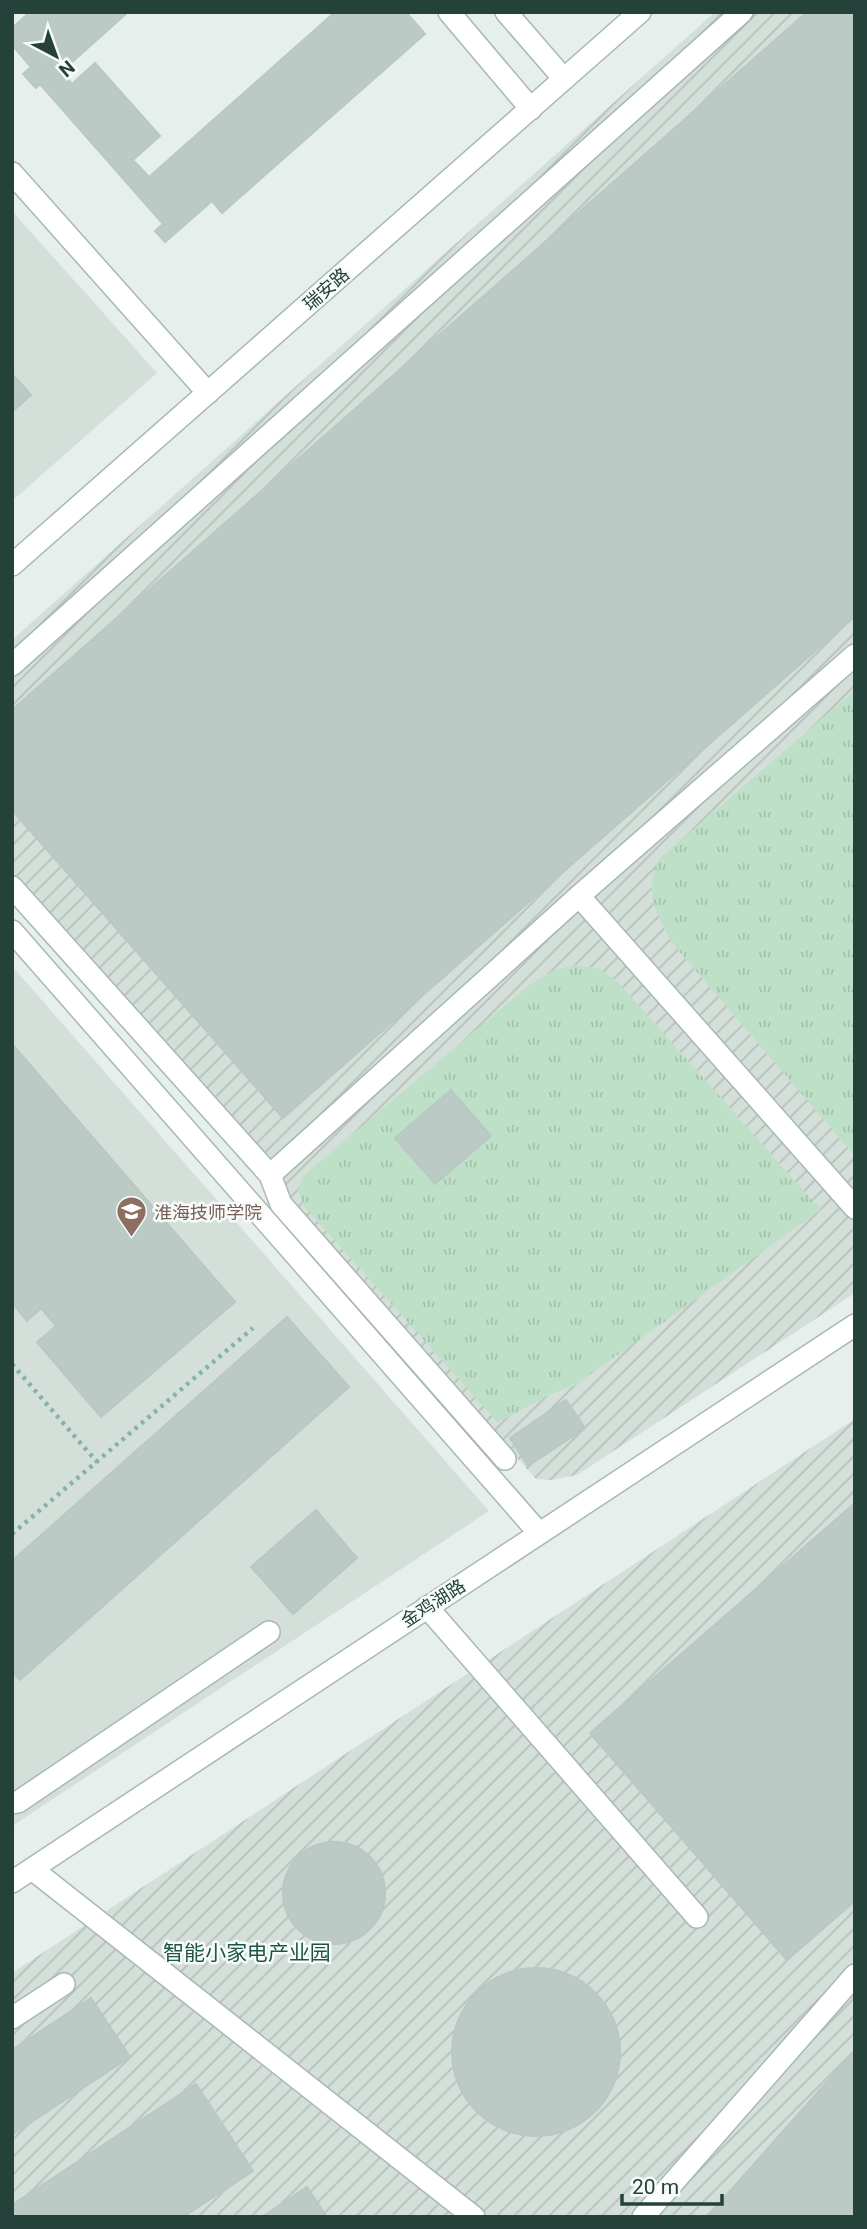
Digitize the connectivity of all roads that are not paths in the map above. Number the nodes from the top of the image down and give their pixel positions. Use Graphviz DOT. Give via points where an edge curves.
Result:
graph roads {
  1 [pos="449,12"];
  2 [pos="506,12"];
  3 [pos="640,12"];
  4 [pos="742,12"];
  5 [pos="564,79"];
  6 [pos="531,109"];
  7 [pos="12,173"];
  8 [pos="208,393"];
  9 [pos="12,565"];
  10 [pos="855,655"];
  11 [pos="12,665"];
  12 [pos="12,887"];
  13 [pos="579,897"];
  14 [pos="12,931"];
  15 [pos="270,1175"];
  16 [pos="851,1196"];
  17 [pos="855,1325"];
  18 [pos="505,1459"];
  19 [pos="539,1533"];
  20 [pos="427,1607"];
  21 [pos="269,1632"];
  22 [pos="12,1803"];
  23 [pos="32,1869"];
  24 [pos="12,1882"];
  25 [pos="697,1917"];
  26 [pos="855,1975"];
  27 [pos="64,1984"];
  28 [pos="12,2018"];
  29 [pos="474,2217"];
  30 [pos="643,2217"];
  1 -- 6 [label="street"];
  2 -- 5 [label="street"];
  3 -- 5 [label="street, 瑞安路"];
  4 -- 11 [label="street"];
  5 -- 6 [label="street, 瑞安路"];
  6 -- 8 [label="street, 瑞安路"];
  7 -- 8 [label="street"];
  8 -- 9 [label="street, 瑞安路"];
  10 -- 13 [label="street"];
  12 -- 15 [label="street"];
  13 -- 15 [label="street"];
  13 -- 16 [label="street"];
  14 -- 19 [label="street"];
  15 -- 18 [label="street" via="281,1204"];
  17 -- 19 [label="street, 金鸡湖路"];
  19 -- 20 [label="street, 金鸡湖路"];
  20 -- 23 [label="street, 金鸡湖路"];
  20 -- 25 [label="street"];
  21 -- 22 [label="street"];
  23 -- 24 [label="street, 金鸡湖路"];
  23 -- 29 [label="street"];
  26 -- 30 [label="street"];
  27 -- 28 [label="street"];
}
